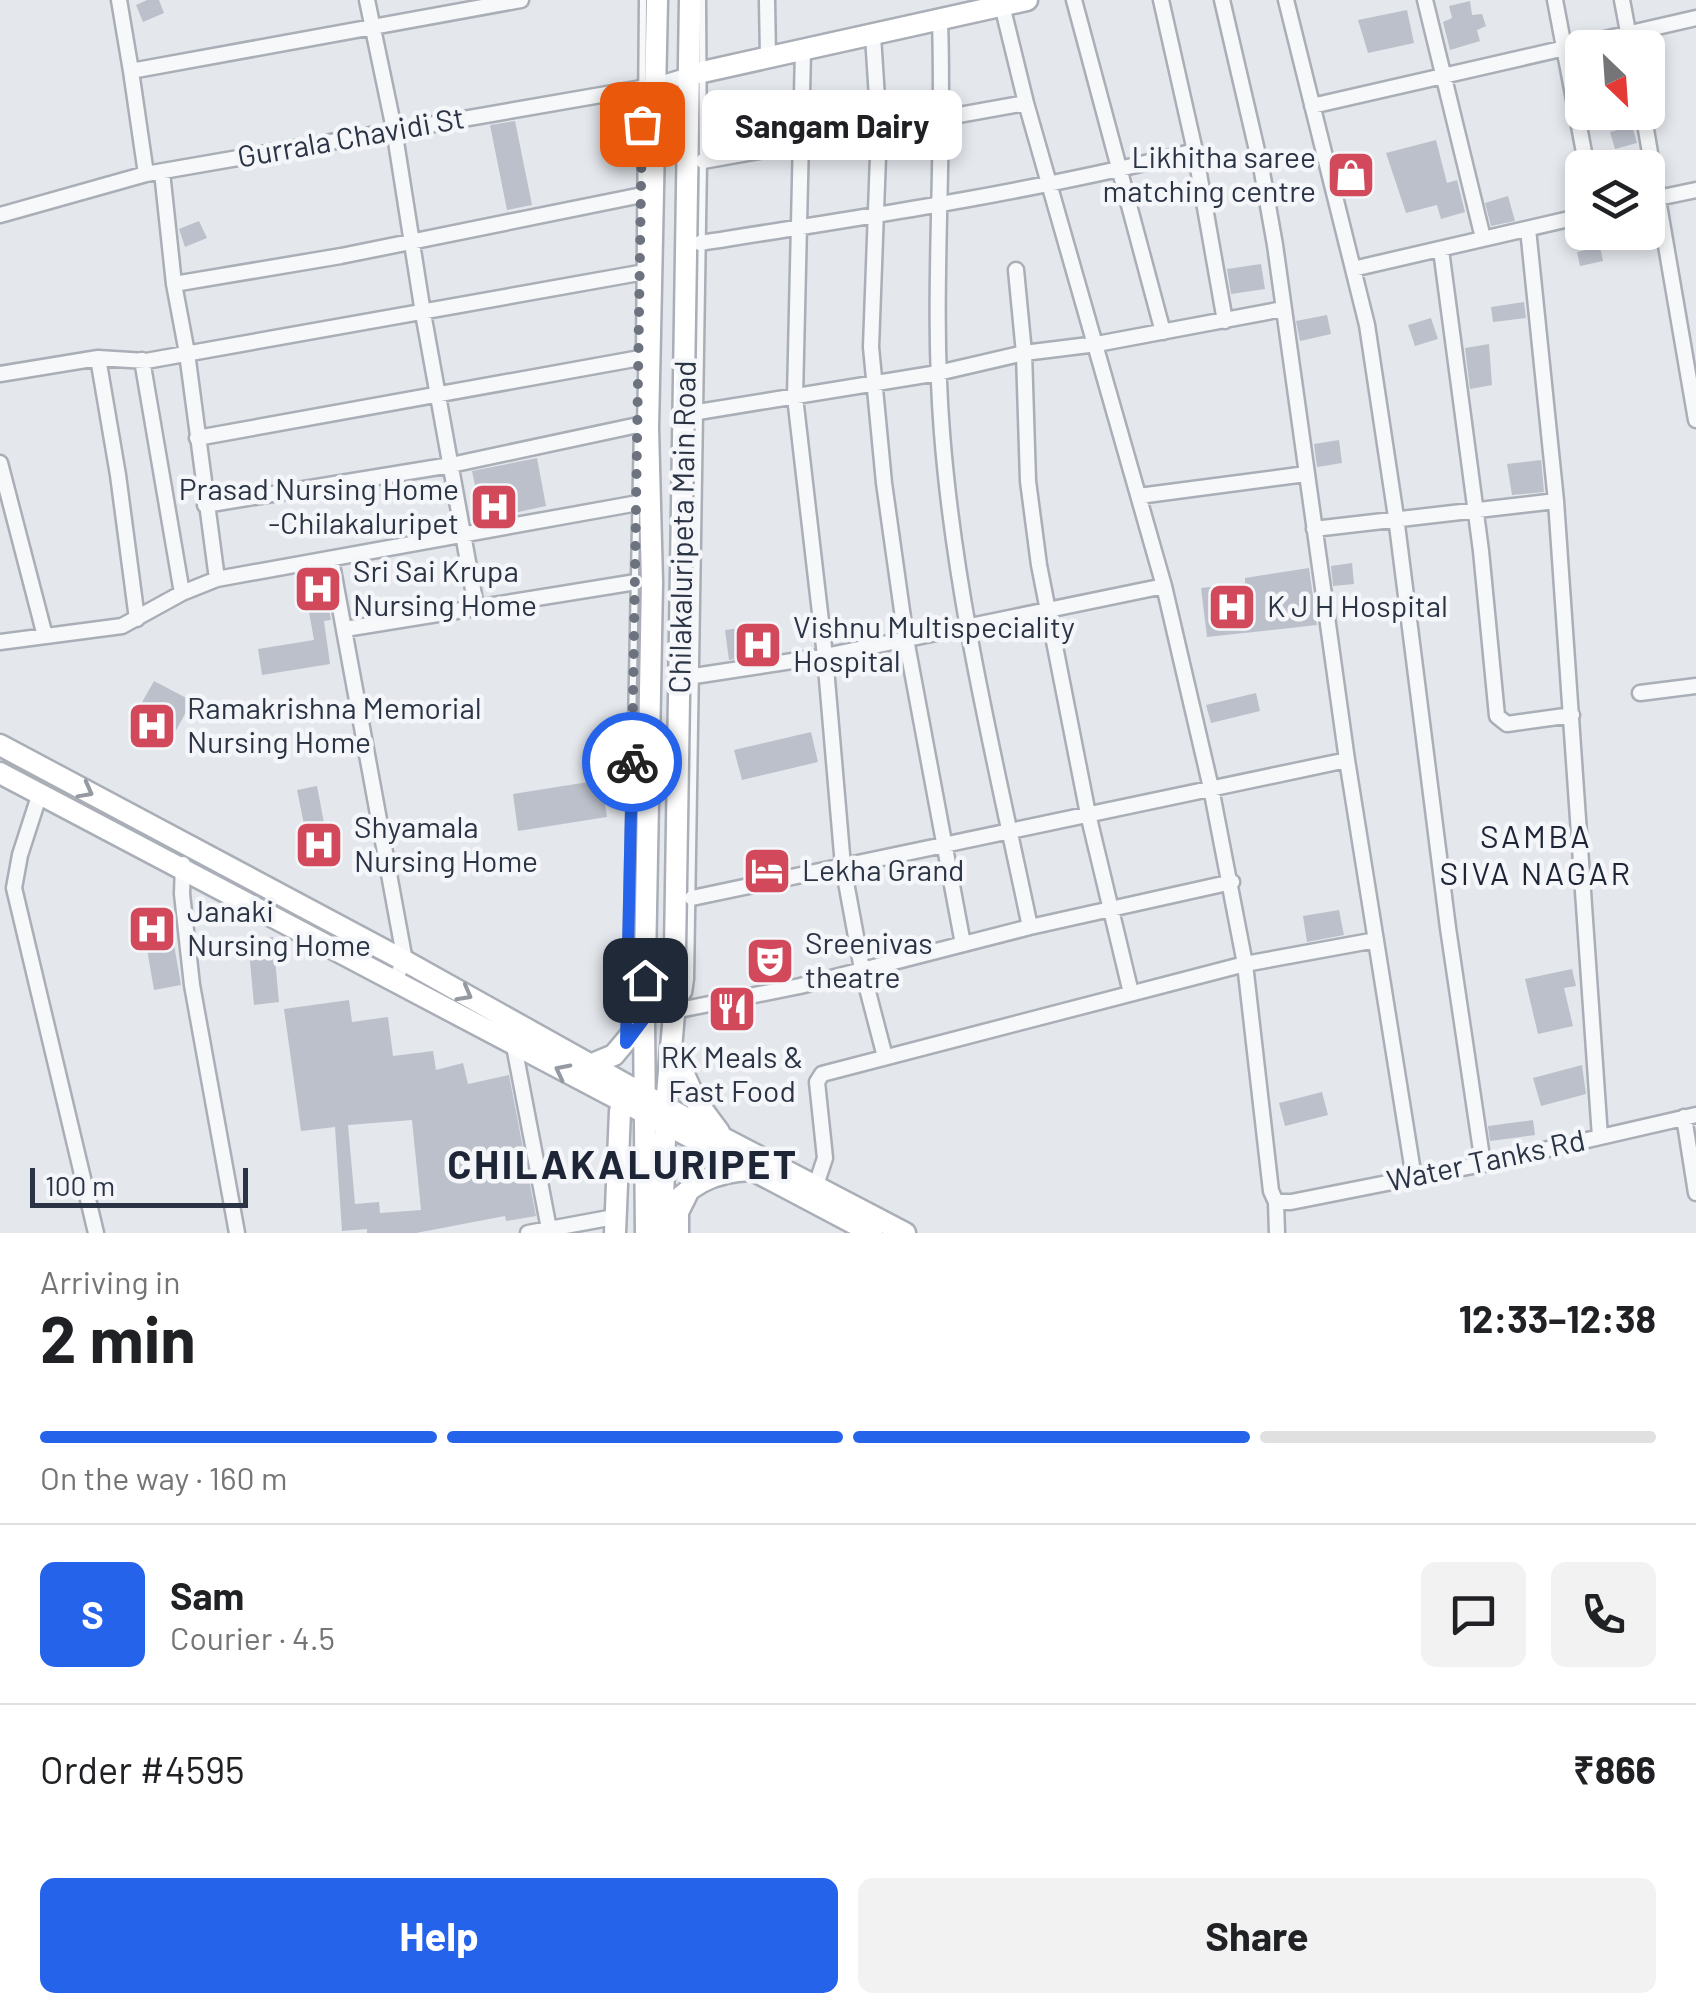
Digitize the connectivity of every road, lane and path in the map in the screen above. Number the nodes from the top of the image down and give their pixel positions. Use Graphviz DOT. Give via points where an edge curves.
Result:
graph roads {
  1 [pos="119,0"];
  2 [pos="366,0"];
  3 [pos="521,0"];
  4 [pos="643,0"];
  5 [pos="657,0"];
  6 [pos="690,0"];
  7 [pos="702,0"];
  8 [pos="767,0"];
  9 [pos="1027,0"];
  10 [pos="1074,0"];
  11 [pos="1160,0"];
  12 [pos="1222,0"];
  13 [pos="1286,0"];
  14 [pos="1425,0"];
  15 [pos="1555,0"];
  16 [pos="1622,0"];
  17 [pos="1002,3"];
  18 [pos="1696,18"];
  19 [pos="940,22"];
  20 [pos="372,28"];
  21 [pos="1627,30"];
  22 [pos="1659,30"];
  23 [pos="873,36"];
  24 [pos="1565,47"];
  25 [pos="802,50"];
  26 [pos="768,58"];
  27 [pos="130,72"];
  28 [pos="696,74"];
  29 [pos="1445,74"];
  30 [pos="648,87"];
  31 [pos="1026,103"];
  32 [pos="1312,106"];
  33 [pos="944,118"];
  34 [pos="394,129"];
  35 [pos="879,129"];
  36 [pos="800,143"];
  37 [pos="1195,152"];
  38 [pos="703,161"];
  39 [pos="1121,170"];
  40 [pos="162,172"];
  41 [pos="146,174"];
  42 [pos="1050,184"];
  43 [pos="1696,190"];
  44 [pos="642,196"];
  45 [pos="1665,196"];
  46 [pos="938,204"];
  47 [pos="0,215"];
  48 [pos="876,215"];
  49 [pos="1565,220"];
  50 [pos="797,228"];
  51 [pos="1528,228"];
  52 [pos="1483,238"];
  53 [pos="411,242"];
  54 [pos="700,243"];
  55 [pos="1441,250"];
  56 [pos="1663,250"];
  57 [pos="1353,269"];
  58 [pos="1016,270"];
  59 [pos="639,273"];
  60 [pos="174,284"];
  61 [pos="1283,309"];
  62 [pos="423,313"];
  63 [pos="1225,320"];
  64 [pos="1163,332"];
  65 [pos="1097,344"];
  66 [pos="1024,353"];
  67 [pos="187,354"];
  68 [pos="98,358"];
  69 [pos="640,358"];
  70 [pos="142,360"];
  71 [pos="938,372"];
  72 [pos="0,374"];
  73 [pos="874,381"];
  74 [pos="438,394"];
  75 [pos="795,397"];
  76 [pos="698,412"];
  77 [pos="1696,420"];
  78 [pos="638,425"];
  79 [pos="197,438"];
  80 [pos="0,463"];
  81 [pos="451,465"];
  82 [pos="1306,474"];
  83 [pos="1139,496"];
  84 [pos="1556,501"];
  85 [pos="638,503"];
  86 [pos="205,505"];
  87 [pos="1475,509"];
  88 [pos="1396,518"];
  89 [pos="1314,529"];
  90 [pos="464,536"];
  91 [pos="331,559"];
  92 [pos="217,580"];
  93 [pos="636,582"];
  94 [pos="1164,586"];
  95 [pos="182,594"];
  96 [pos="476,606"];
  97 [pos="1047,610"];
  98 [pos="137,619"];
  99 [pos="968,626"];
  100 [pos="344,629"];
  101 [pos="45,636"];
  102 [pos="906,639"];
  103 [pos="0,642"];
  104 [pos="825,656"];
  105 [pos="688,678"];
  106 [pos="1696,686"];
  107 [pos="1640,694"];
  108 [pos="1572,715"];
  109 [pos="0,745"];
  110 [pos="1347,760"];
  111 [pos="0,773"];
  112 [pos="1211,788"];
  113 [pos="40,793"];
  114 [pos="1088,814"];
  115 [pos="1010,830"];
  116 [pos="188,844"];
  117 [pos="945,844"];
  118 [pos="843,866"];
  119 [pos="182,868"];
  120 [pos="1232,882"];
  121 [pos="692,898"];
  122 [pos="1110,912"];
  123 [pos="1030,927"];
  124 [pos="1376,940"];
  125 [pos="962,944"];
  126 [pos="406,961"];
  127 [pos="1246,964"];
  128 [pos="862,969"];
  129 [pos="394,980"];
  130 [pos="1131,992"];
  131 [pos="674,1012"];
  132 [pos="644,1019"];
  133 [pos="626,1043"];
  134 [pos="514,1046"];
  135 [pos="672,1047"];
  136 [pos="885,1057"];
  137 [pos="590,1065"];
  138 [pos="615,1103"];
  139 [pos="657,1110"];
  140 [pos="1690,1116"];
  141 [pos="1600,1137"];
  142 [pos="724,1138"];
  143 [pos="1483,1164"];
  144 [pos="753,1170"];
  145 [pos="1414,1178"];
  146 [pos="647,1186"];
  147 [pos="690,1188"];
  148 [pos="813,1193"];
  149 [pos="1696,1193"];
  150 [pos="1276,1202"];
  151 [pos="615,1225"];
  152 [pos="662,1225"];
  153 [pos="549,1229"];
  154 [pos="96,1233"];
  155 [pos="237,1233"];
  156 [pos="528,1233"];
  157 [pos="646,1233"];
  158 [pos="678,1233"];
  159 [pos="872,1233"];
  160 [pos="905,1233"];
  161 [pos="1278,1233"];
  1 -- 27 [label="street"];
  2 -- 20 [label="street"];
  3 -- 20 [label="street"];
  4 -- 30 [label="lane"];
  5 -- 30 [label="main road, Chilakaluripeta Main Road"];
  6 -- 28 [label="main road, Chilakaluripeta Main Road"];
  7 -- 28 [label="lane"];
  8 -- 26 [label="street"];
  9 -- 17 [label="main road"];
  10 -- 39 [label="street"];
  11 -- 37 [label="street"];
  12 -- 61 [label="street" via="1262,172"];
  13 -- 32 [label="street"];
  14 -- 29 [label="street"];
  15 -- 24 [label="street"];
  16 -- 21 [label="street"];
  17 -- 19 [label="main road"];
  17 -- 31 [label="street"];
  18 -- 22 [label="street"];
  19 -- 23 [label="main road"];
  19 -- 33 [label="street"];
  20 -- 27 [label="street"];
  20 -- 34 [label="street"];
  23 -- 25 [label="main road"];
  23 -- 35 [label="street"];
  24 -- 29 [label="street"];
  25 -- 26 [label="main road"];
  25 -- 36 [label="street"];
  26 -- 28 [label="main road"];
  27 -- 41 [label="street"];
  28 -- 30 [label="street, Gurrala Chavidi St"];
  28 -- 38 [label="lane"];
  28 -- 105 [label="main road, Chilakaluripeta Main Road"];
  29 -- 32 [label="street"];
  29 -- 52 [label="street"];
  30 -- 34 [label="street, Gurrala Chavidi St"];
  30 -- 44 [label="lane"];
  30 -- 132 [label="main road, Chilakaluripeta Main Road" via="652,582"];
  31 -- 33 [label="street"];
  31 -- 42 [label="street"];
  32 -- 57 [label="street"];
  33 -- 35 [label="street"];
  33 -- 46 [label="street"];
  34 -- 40 [label="street, Gurrala Chavidi St"];
  34 -- 53 [label="street"];
  35 -- 36 [label="street"];
  35 -- 48 [label="street"];
  36 -- 38 [label="street"];
  36 -- 50 [label="street"];
  37 -- 39 [label="street"];
  37 -- 63 [label="street"];
  38 -- 54 [label="lane"];
  39 -- 42 [label="street"];
  39 -- 64 [label="street"];
  40 -- 41 [label="street, Gurrala Chavidi St"];
  40 -- 60 [label="street"];
  41 -- 47 [label="street, Gurrala Chavidi St"];
  42 -- 46 [label="street"];
  42 -- 65 [label="street"];
  43 -- 45 [label="street"];
  44 -- 53 [label="street"];
  44 -- 59 [label="lane"];
  46 -- 48 [label="street"];
  46 -- 71 [label="street"];
  48 -- 50 [label="street"];
  48 -- 73 [label="street"];
  49 -- 51 [label="street"];
  50 -- 54 [label="street"];
  50 -- 75 [label="street"];
  51 -- 52 [label="street"];
  51 -- 84 [label="street"];
  52 -- 55 [label="street"];
  53 -- 60 [label="street"];
  53 -- 62 [label="street"];
  54 -- 76 [label="lane"];
  55 -- 57 [label="street"];
  55 -- 87 [label="street"];
  56 -- 77 [label="street"];
  57 -- 88 [label="street"];
  58 -- 66 [label="street"];
  59 -- 62 [label="street"];
  59 -- 69 [label="lane"];
  60 -- 67 [label="street"];
  61 -- 63 [label="street"];
  61 -- 82 [label="street"];
  62 -- 67 [label="street"];
  62 -- 74 [label="street"];
  63 -- 64 [label="street"];
  64 -- 65 [label="street"];
  65 -- 66 [label="street"];
  65 -- 83 [label="street"];
  66 -- 71 [label="street"];
  66 -- 97 [label="street" via="1028,481"];
  67 -- 70 [label="street"];
  67 -- 79 [label="street"];
  68 -- 70 [label="street"];
  68 -- 72 [label="street"];
  68 -- 98 [label="street"];
  69 -- 74 [label="street"];
  69 -- 78 [label="lane"];
  70 -- 95 [label="street"];
  71 -- 73 [label="street"];
  71 -- 99 [label="street"];
  73 -- 75 [label="street"];
  73 -- 102 [label="street"];
  74 -- 79 [label="street"];
  74 -- 81 [label="street"];
  75 -- 76 [label="street"];
  75 -- 104 [label="street"];
  76 -- 105 [label="lane"];
  78 -- 81 [label="street"];
  78 -- 85 [label="lane"];
  79 -- 86 [label="street"];
  80 -- 101 [label="street"];
  81 -- 86 [label="street"];
  81 -- 90 [label="street"];
  82 -- 83 [label="street"];
  82 -- 89 [label="street"];
  83 -- 94 [label="street"];
  84 -- 87 [label="street"];
  84 -- 108 [label="street"];
  85 -- 90 [label="street"];
  85 -- 93 [label="lane"];
  86 -- 92 [label="street"];
  87 -- 88 [label="street"];
  87 -- 108 [label="street" via="1497,716 1507,724"];
  88 -- 89 [label="street"];
  88 -- 143 [label="street"];
  89 -- 110 [label="street"];
  90 -- 91 [label="street"];
  90 -- 96 [label="street"];
  91 -- 92 [label="street"];
  91 -- 100 [label="street"];
  92 -- 95 [label="street"];
  93 -- 96 [label="street"];
  93 -- 133 [label="lane"];
  94 -- 97 [label="street"];
  94 -- 112 [label="street"];
  95 -- 98 [label="street"];
  96 -- 100 [label="street"];
  97 -- 99 [label="street"];
  97 -- 114 [label="street"];
  98 -- 101 [label="street"];
  99 -- 102 [label="street"];
  99 -- 115 [label="street"];
  100 -- 126 [label="street"];
  101 -- 103 [label="street"];
  102 -- 104 [label="street"];
  102 -- 117 [label="street"];
  104 -- 105 [label="street"];
  104 -- 118 [label="street"];
  105 -- 121 [label="lane"];
  105 -- 131 [label="main road, Chilakaluripeta Main Road"];
  106 -- 107 [label="street"];
  108 -- 141 [label="street"];
  109 -- 116 [label="main road, one-way"];
  110 -- 112 [label="street"];
  110 -- 124 [label="street"];
  111 -- 113 [label="main road"];
  112 -- 114 [label="street"];
  112 -- 120 [label="street"];
  113 -- 119 [label="main road"];
  113 -- 154 [label="street" via="14,888"];
  114 -- 115 [label="street"];
  114 -- 122 [label="street"];
  115 -- 117 [label="street"];
  115 -- 123 [label="street"];
  116 -- 119 [label="street"];
  116 -- 126 [label="main road"];
  117 -- 118 [label="street"];
  117 -- 125 [label="street"];
  118 -- 121 [label="street"];
  118 -- 128 [label="street"];
  119 -- 129 [label="main road"];
  119 -- 155 [label="street" via="192,985"];
  120 -- 122 [label="street"];
  120 -- 127 [label="street"];
  121 -- 131 [label="lane" via="688,993"];
  122 -- 123 [label="street"];
  122 -- 130 [label="street"];
  123 -- 125 [label="street"];
  124 -- 127 [label="street"];
  124 -- 145 [label="street"];
  125 -- 128 [label="street"];
  126 -- 129 [label="street"];
  126 -- 137 [label="main road, one-way"];
  127 -- 130 [label="street"];
  127 -- 150 [label="street"];
  128 -- 131 [label="street"];
  128 -- 136 [label="street"];
  129 -- 134 [label="main road"];
  130 -- 136 [label="street"];
  131 -- 135 [label="main road, Chilakaluripeta Main Road"];
  132 -- 133 [label="main road"];
  132 -- 139 [label="main road, Chilakaluripeta Main Road"];
  133 -- 137 [label="main road"];
  138 -- 134 [label="main road, one-way"];
  134 -- 153 [label="street"];
  135 -- 139 [label="main road, Chilakaluripeta Main Road"];
  135 -- 142 [label="main road" via="696,1101"];
  136 -- 148 [label="street" via="818,1078 826,1158"];
  137 -- 139 [label="main road"];
  138 -- 139 [label="main road"];
  138 -- 146 [label="main road"];
  138 -- 151 [label="main road"];
  139 -- 142 [label="main road"];
  139 -- 144 [label="main road"];
  139 -- 146 [label="main road, Chilakaluripeta Main Road"];
  139 -- 152 [label="main road, Chilakaluripeta Main Road"];
  140 -- 141 [label="street, Water Tanks Rd"];
  140 -- 149 [label="street"];
  141 -- 143 [label="street, Water Tanks Rd"];
  142 -- 148 [label="main road"];
  143 -- 145 [label="street, Water Tanks Rd"];
  144 -- 147 [label="main road" via="708,1176"];
  144 -- 148 [label="main road"];
  145 -- 150 [label="street, Water Tanks Rd"];
  146 -- 157 [label="main road, Chilakaluripeta Main Road"];
  147 -- 152 [label="main road"];
  147 -- 158 [label="main road" via="678,1212"];
  148 -- 159 [label="main road"];
  148 -- 160 [label="main road"];
  150 -- 161 [label="street"];
  151 -- 153 [label="street"];
  153 -- 156 [label="street"];
}
